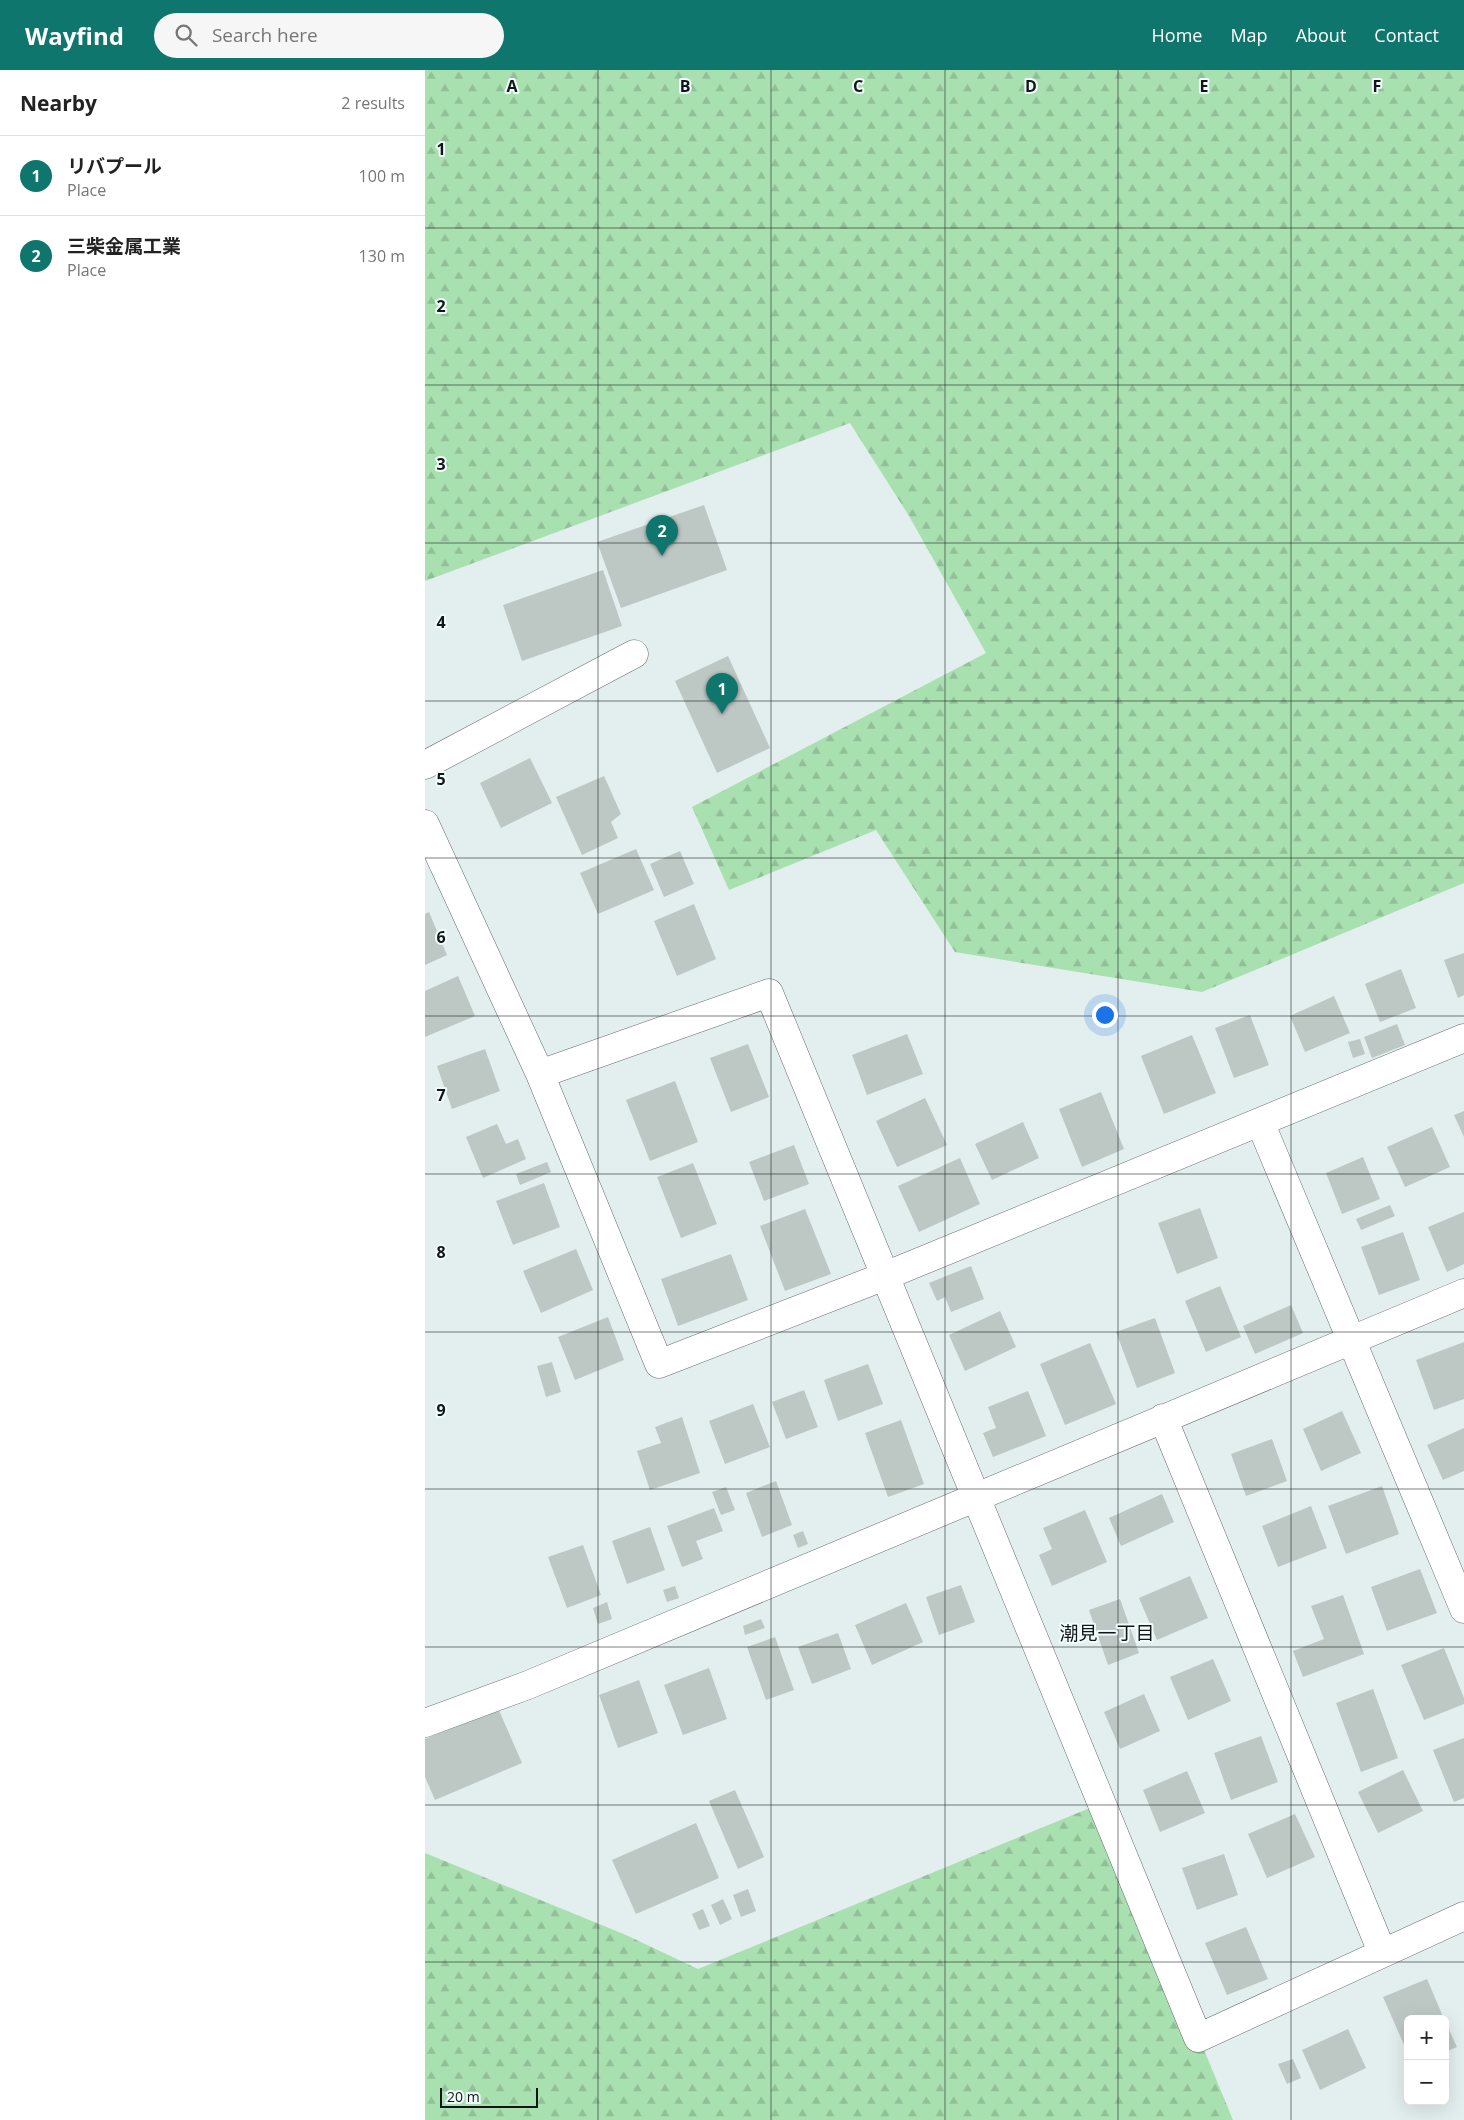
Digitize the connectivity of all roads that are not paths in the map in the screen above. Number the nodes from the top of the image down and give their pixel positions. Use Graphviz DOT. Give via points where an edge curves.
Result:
graph roads {
  1 [pos="633,654"];
  2 [pos="425,765"];
  3 [pos="425,824"];
  4 [pos="1464,1038"];
  5 [pos="540,1074"];
  6 [pos="1260,1122"];
  7 [pos="885,1276"];
  8 [pos="1464,1293"];
  9 [pos="1353,1340"];
  10 [pos="1163,1418"];
  11 [pos="974,1496"];
  12 [pos="1464,1609"];
  13 [pos="425,1723"];
  14 [pos="1464,1916"];
  15 [pos="1382,1952"];
  1 -- 2 [label="street"];
  3 -- 5 [label="street"];
  4 -- 6 [label="street"];
  5 -- 7 [label="street" via="769,993"];
  5 -- 7 [label="street" via="659,1364"];
  6 -- 7 [label="street"];
  6 -- 9 [label="street"];
  7 -- 11 [label="street"];
  8 -- 9 [label="street"];
  9 -- 10 [label="street"];
  9 -- 12 [label="street"];
  10 -- 11 [label="street"];
  10 -- 15 [label="street"];
  11 -- 13 [label="street" via="528,1685"];
  11 -- 15 [label="street" via="1198,2038"];
  14 -- 15 [label="street"];
}
